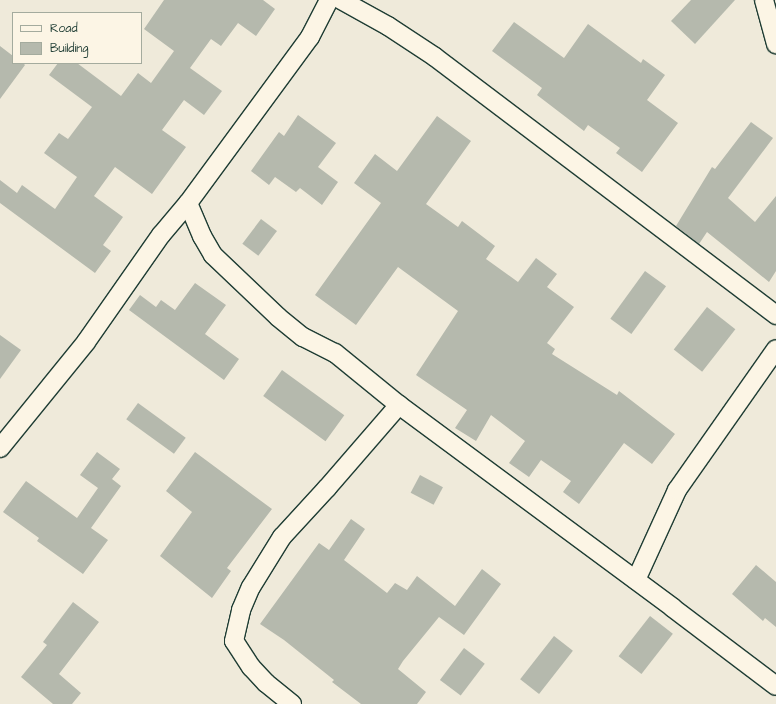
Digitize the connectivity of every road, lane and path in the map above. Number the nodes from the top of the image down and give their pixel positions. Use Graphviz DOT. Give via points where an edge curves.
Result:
graph roads {
  1 [pos="329,0"];
  2 [pos="342,0"];
  3 [pos="764,0"];
  4 [pos="776,44"];
  5 [pos="188,203"];
  6 [pos="776,315"];
  7 [pos="776,349"];
  8 [pos="399,405"];
  9 [pos="0,448"];
  10 [pos="636,580"];
  11 [pos="776,686"];
  12 [pos="292,704"];
  1 -- 5 [label="street" via="310,37"];
  2 -- 6 [label="street" via="435,57"];
  3 -- 4 [label="street"];
  5 -- 8 [label="street" via="213,255 278,317 303,337 335,353"];
  5 -- 9 [label="street" via="162,235 86,342"];
  7 -- 10 [label="street" via="677,490"];
  8 -- 10 [label="street"];
  8 -- 12 [label="street" via="282,538 251,587 241,610 234,641 251,667"];
  10 -- 11 [label="street"];
}
